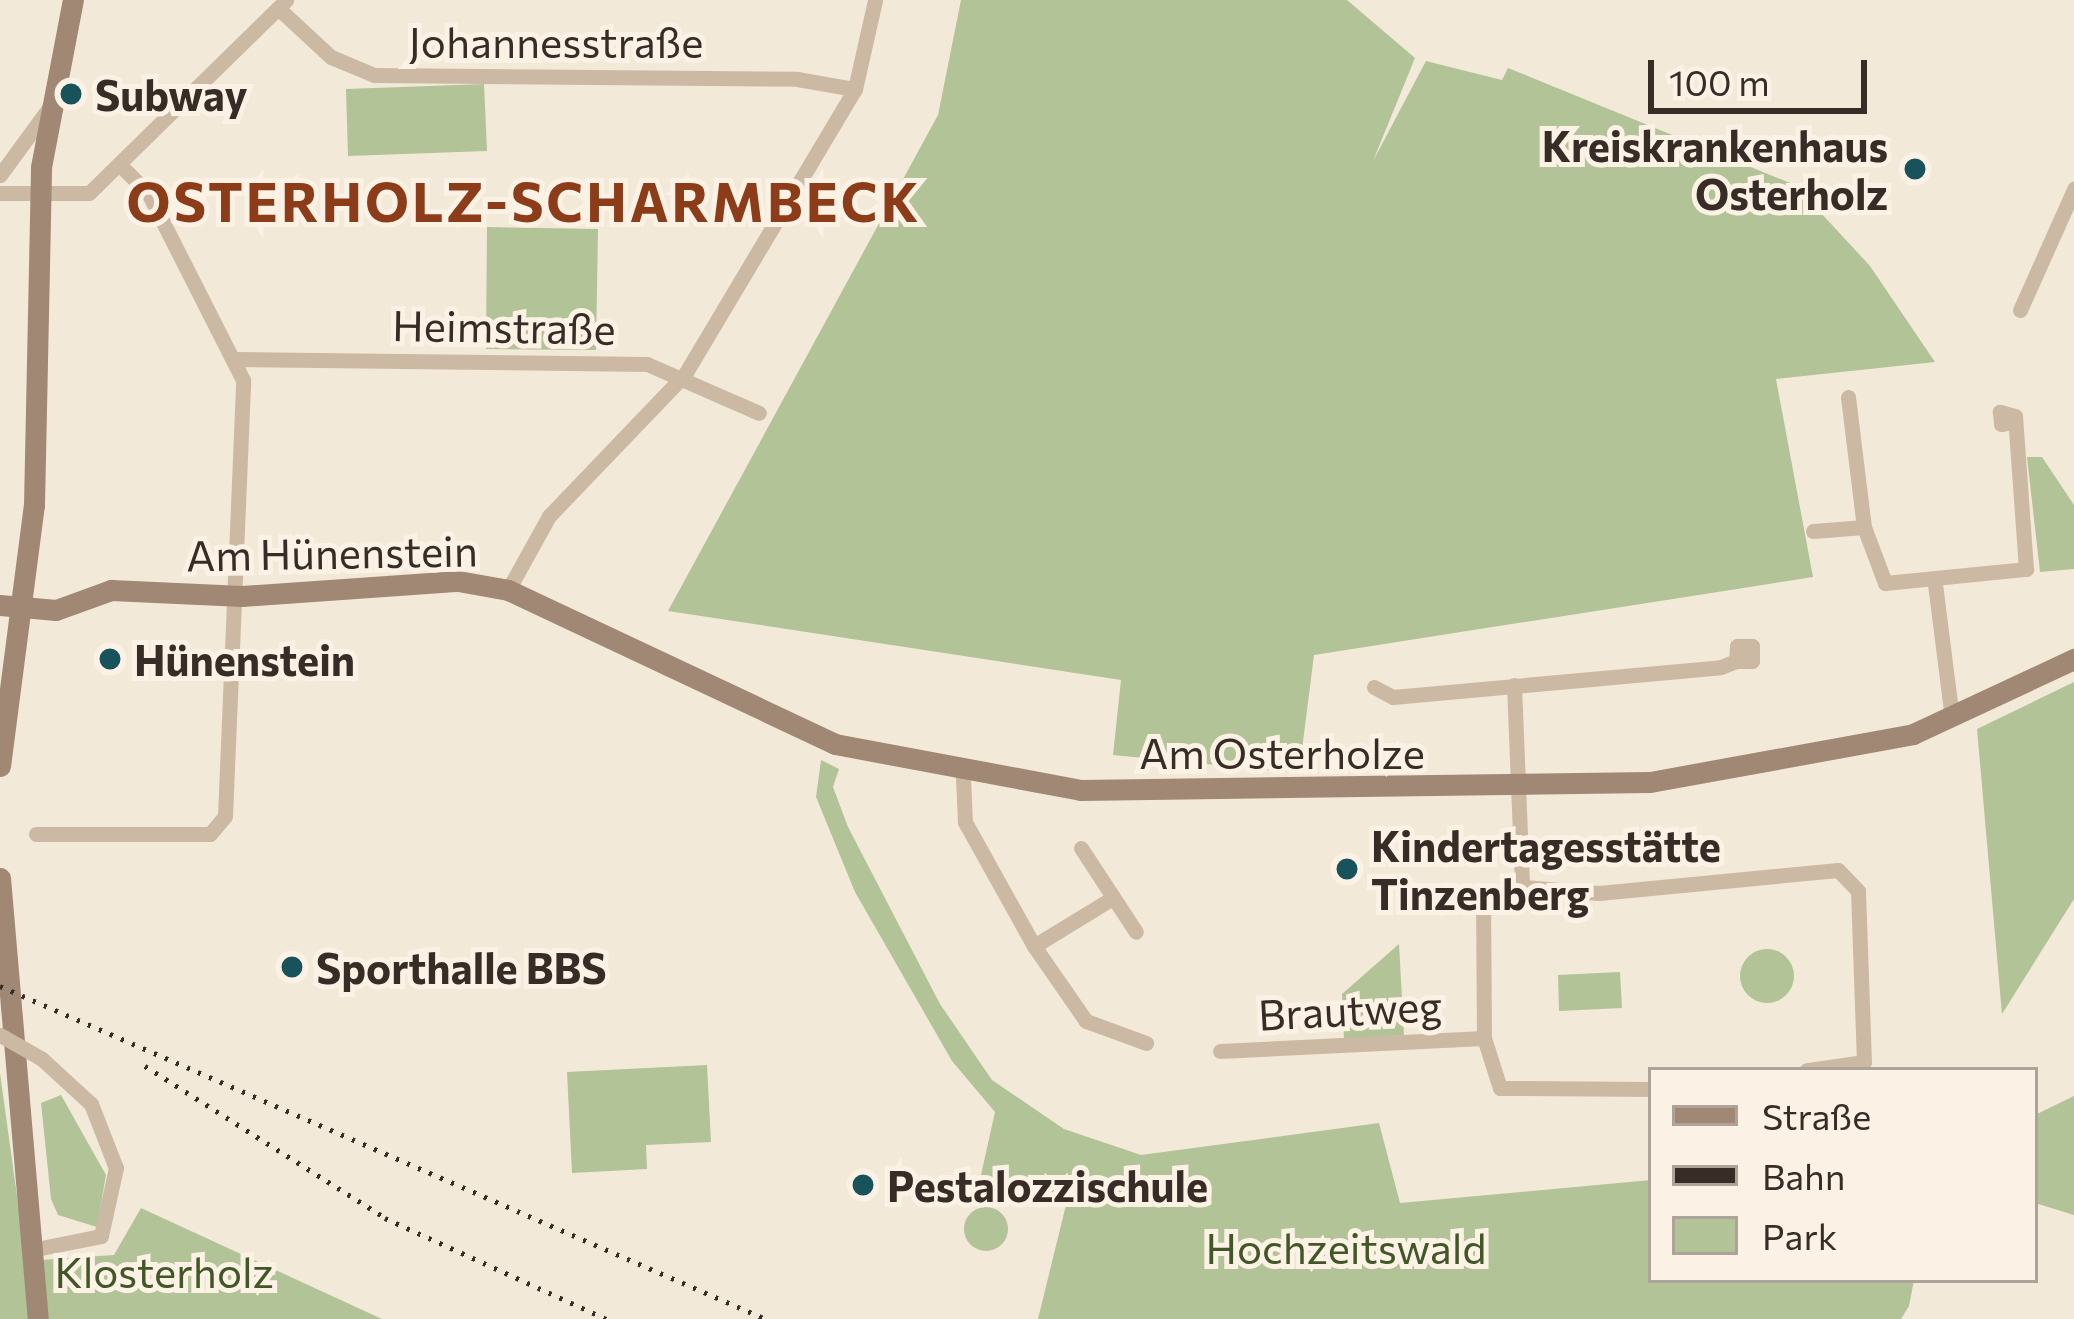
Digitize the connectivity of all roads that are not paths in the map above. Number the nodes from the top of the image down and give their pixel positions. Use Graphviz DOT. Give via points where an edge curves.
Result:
graph roads {
  1 [pos="73,0"];
  2 [pos="875,0"];
  3 [pos="282,4"];
  4 [pos="855,89"];
  5 [pos="50,105"];
  6 [pos="121,166"];
  7 [pos="0,175"];
  8 [pos="2074,189"];
  9 [pos="0,193"];
  10 [pos="40,196"];
  11 [pos="2020,310"];
  12 [pos="238,359"];
  13 [pos="685,374"];
  14 [pos="1848,397"];
  15 [pos="759,413"];
  16 [pos="2014,422"];
  17 [pos="1864,527"];
  18 [pos="1813,532"];
  19 [pos="1935,584"];
  20 [pos="508,590"];
  21 [pos="242,596"];
  22 [pos="12,607"];
  23 [pos="2074,659"];
  24 [pos="1736,661"];
  25 [pos="1514,686"];
  26 [pos="1374,687"];
  27 [pos="1952,718"];
  28 [pos="0,766"];
  29 [pos="963,777"];
  30 [pos="1517,790"];
  31 [pos="36,834"];
  32 [pos="1081,848"];
  33 [pos="0,878"];
  34 [pos="1522,887"];
  35 [pos="1109,900"];
  36 [pos="1136,932"];
  37 [pos="1034,946"];
  38 [pos="0,1035"];
  39 [pos="1484,1038"];
  40 [pos="1146,1042"];
  41 [pos="1220,1052"];
  42 [pos="1829,1067"];
  43 [pos="1648,1089"];
  44 [pos="36,1249"];
  45 [pos="38,1319"];
  1 -- 5 [label="street"];
  2 -- 4 [label="street, Am Hünenstein"];
  3 -- 4 [label="street, Johannesstraße" via="331,57 374,75 797,79"];
  3 -- 6 [label="street"];
  4 -- 13 [label="street, Am Hünenstein"];
  5 -- 7 [label="street"];
  5 -- 10 [label="street"];
  6 -- 10 [label="street" via="89,193"];
  6 -- 12 [label="street" via="148,193"];
  8 -- 11 [label="street"];
  9 -- 10 [label="street"];
  10 -- 22 [label="street"];
  12 -- 13 [label="street, Heimstraße" via="647,364"];
  12 -- 21 [label="street"];
  13 -- 15 [label="street, Heimstraße"];
  13 -- 20 [label="street, Am Hünenstein" via="549,516"];
  14 -- 17 [label="street"];
  16 -- 19 [label="street" via="2026,569"];
  17 -- 18 [label="street"];
  17 -- 19 [label="street" via="1885,583"];
  19 -- 27 [label="street"];
  20 -- 21 [label="street, Am Hünenstein" via="458,581"];
  20 -- 29 [label="street, Am Osterholze" via="755,712"];
  21 -- 22 [label="street, Am Hünenstein" via="111,590"];
  21 -- 31 [label="street" via="225,815 210,834"];
  22 -- 28 [label="street"];
  23 -- 27 [label="street, Am Osterholze"];
  24 -- 25 [label="street"];
  25 -- 26 [label="street" via="1393,697"];
  25 -- 30 [label="street"];
  27 -- 30 [label="street, Am Osterholze" via="1804,759"];
  29 -- 30 [label="street, Am Osterholze" via="1102,791"];
  29 -- 37 [label="street" via="965,822"];
  30 -- 34 [label="street"];
  32 -- 35 [label="street"];
  33 -- 44 [label="street"];
  34 -- 39 [label="street" via="1483,907"];
  34 -- 42 [label="street" via="1599,893 1838,870 1858,891 1864,1062"];
  35 -- 36 [label="street"];
  35 -- 37 [label="street"];
  37 -- 40 [label="street" via="1086,1021"];
  38 -- 44 [label="street, bridge" via="42,1059 111,1137 115,1189 101,1236"];
  39 -- 41 [label="street, Brautweg"];
  39 -- 43 [label="street" via="1500,1088"];
  44 -- 45 [label="street"];
}
